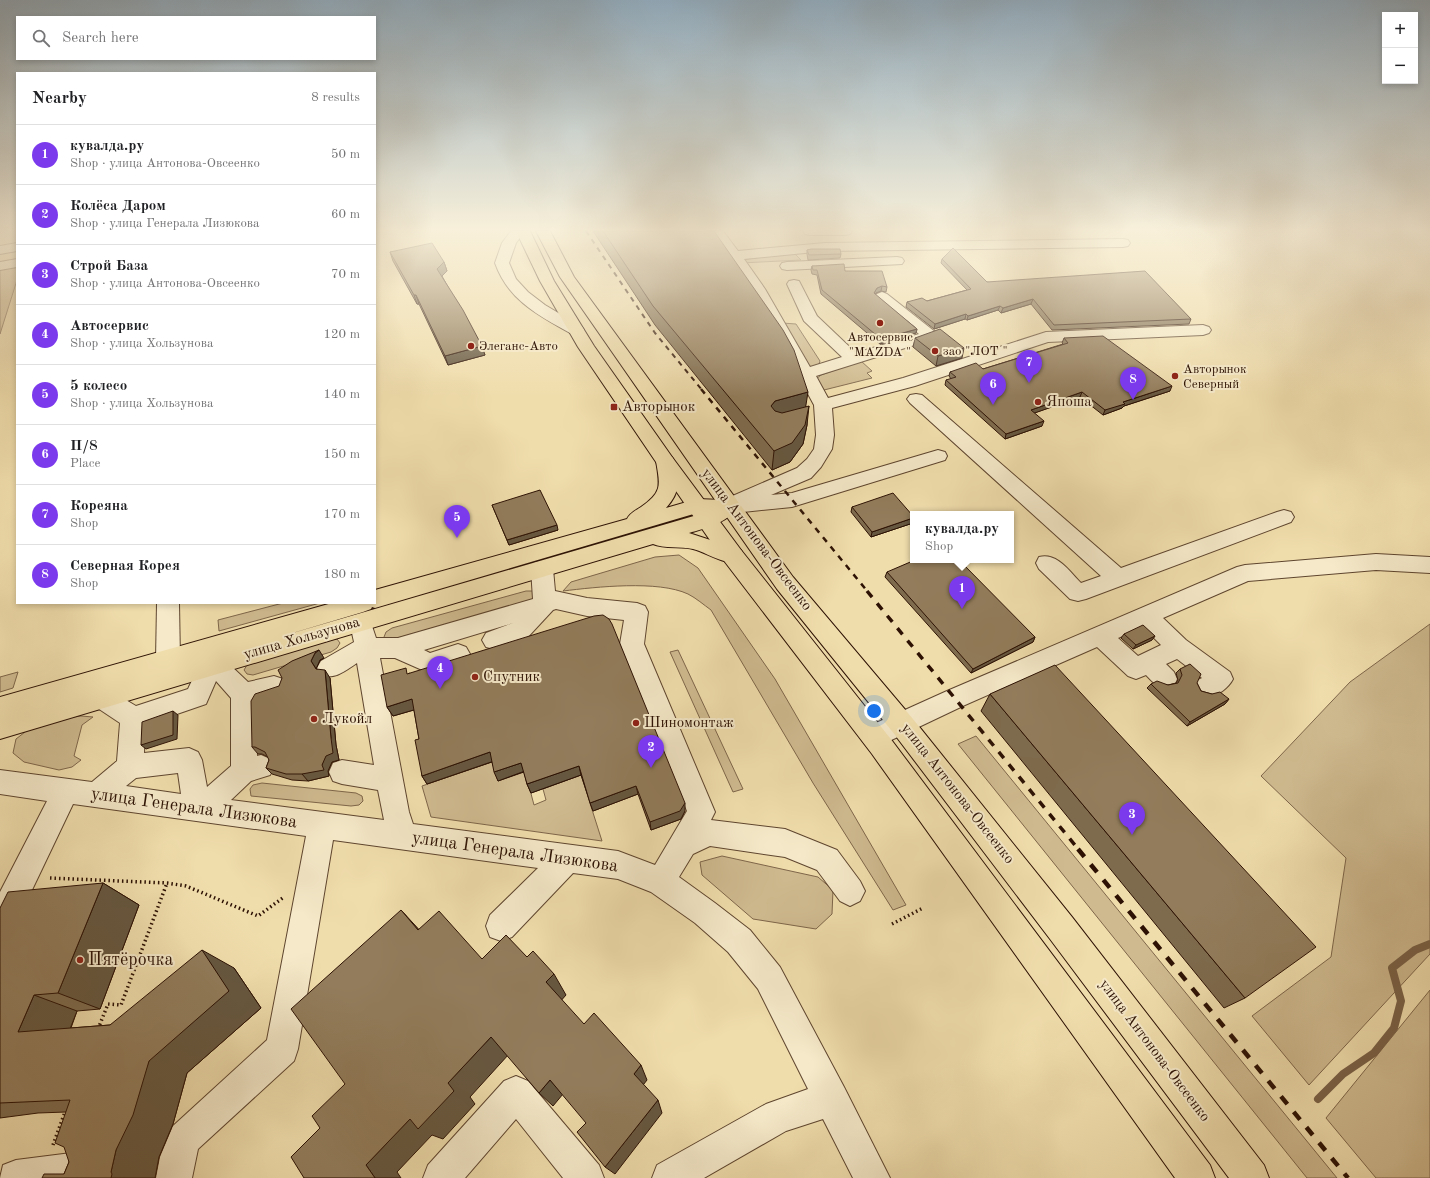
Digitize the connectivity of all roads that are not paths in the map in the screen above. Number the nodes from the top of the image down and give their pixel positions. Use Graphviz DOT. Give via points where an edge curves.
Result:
graph roads {
  1 [pos="515,286"];
  2 [pos="551,286"];
  3 [pos="573,286"];
  4 [pos="757,286"];
  5 [pos="795,286"];
  6 [pos="882,297"];
  7 [pos="576,330"];
  8 [pos="1203,330"];
  9 [pos="853,360"];
  10 [pos="806,374"];
  11 [pos="916,399"];
  12 [pos="823,409"];
  13 [pos="804,419"];
  14 [pos="665,461"];
  15 [pos="804,473"];
  16 [pos="792,500"];
  17 [pos="728,506"];
  18 [pos="702,513"];
  19 [pos="1284,517"];
  20 [pos="623,537"];
  21 [pos="733,556"];
  22 [pos="1047,564"];
  23 [pos="1430,565"];
  24 [pos="542,569"];
  25 [pos="1118,578"];
  26 [pos="376,600"];
  27 [pos="168,604"];
  28 [pos="545,604"];
  29 [pos="363,612"];
  30 [pos="1147,616"];
  31 [pos="1101,636"];
  32 [pos="494,640"];
  33 [pos="366,646"];
  34 [pos="1178,647"];
  35 [pos="398,648"];
  36 [pos="458,654"];
  37 [pos="168,660"];
  38 [pos="1148,662"];
  39 [pos="210,666"];
  40 [pos="329,668"];
  41 [pos="1165,679"];
  42 [pos="274,686"];
  43 [pos="1207,687"];
  44 [pos="243,694"];
  45 [pos="102,698"];
  46 [pos="0,708"];
  47 [pos="133,718"];
  48 [pos="901,723"];
  49 [pos="0,728"];
  50 [pos="874,736"];
  51 [pos="130,767"];
  52 [pos="342,772"];
  53 [pos="389,780"];
  54 [pos="0,782"];
  55 [pos="66,790"];
  56 [pos="96,795"];
  57 [pos="197,808"];
  58 [pos="322,825"];
  59 [pos="403,836"];
  60 [pos="684,844"];
  61 [pos="568,858"];
  62 [pos="661,882"];
  63 [pos="13,884"];
  64 [pos="850,891"];
  65 [pos="0,923"];
  66 [pos="500,926"];
  67 [pos="832,1099"];
  68 [pos="171,1165"];
  69 [pos="96,1168"];
  70 [pos="16,1178"];
  71 [pos="442,1178"];
  72 [pos="586,1178"];
  73 [pos="670,1178"];
  74 [pos="872,1178"];
  75 [pos="1197,1178"];
  76 [pos="1251,1178"];
  1 -- 7 [label="street" via="547,315"];
  2 -- 7 [label="main road, улица Антонова-Овсеенко"];
  3 -- 17 [label="main road, улица Антонова-Овсеенко"];
  4 -- 10 [label="street"];
  5 -- 9 [label="street" via="810,318"];
  6 -- 9 [label="street" via="931,335"];
  7 -- 14 [label="main road, улица Антонова-Овсеенко"];
  8 -- 12 [label="street" via="1046,337"];
  9 -- 10 [label="street"];
  10 -- 12 [label="street"];
  11 -- 25 [label="street"];
  12 -- 13 [label="street"];
  12 -- 15 [label="street" via="823,449"];
  14 -- 18 [label="main road, улица Антонова-Овсеенко"];
  14 -- 20 [label="main road, улица Хользунова" via="669,485 661,500 641,516"];
  15 -- 16 [label="street"];
  15 -- 16 [label="street" via="840,474 932,451"];
  15 -- 17 [label="street"];
  16 -- 17 [label="street"];
  17 -- 18 [label="main road, улица Хользунова"];
  17 -- 48 [label="main road, улица Антонова-Овсеенко" via="785,583"];
  18 -- 20 [label="main road, улица Хользунова"];
  18 -- 21 [label="main road, улица Антонова-Овсеенко"];
  19 -- 25 [label="street"];
  20 -- 21 [label="main road, улица Хользунова" via="672,538 701,543"];
  20 -- 24 [label="main road, улица Хользунова"];
  20 -- 26 [label="main road, улица Хользунова"];
  21 -- 50 [label="main road, улица Антонова-Овсеенко"];
  22 -- 25 [label="street" via="1078,593"];
  23 -- 30 [label="street" via="1376,562 1246,573"];
  24 -- 28 [label="street"];
  24 -- 29 [label="main road, улица Хользунова"];
  27 -- 37 [label="street"];
  28 -- 32 [label="street" via="519,631"];
  28 -- 35 [label="street"];
  28 -- 60 [label="street" via="555,600 588,607 637,612 632,644 701,812"];
  29 -- 33 [label="street"];
  29 -- 37 [label="main road, улица Хользунова"];
  29 -- 39 [label="main road, улица Хользунова"];
  30 -- 31 [label="street"];
  30 -- 34 [label="street"];
  31 -- 38 [label="street" via="1136,669"];
  31 -- 48 [label="street" via="1013,664"];
  33 -- 35 [label="street"];
  33 -- 40 [label="street"];
  33 -- 53 [label="street"];
  34 -- 38 [label="street"];
  34 -- 43 [label="street" via="1221,679"];
  35 -- 36 [label="street" via="429,663"];
  37 -- 46 [label="main road, улица Хользунова"];
  38 -- 41 [label="street"];
  39 -- 44 [label="street" via="221,671"];
  39 -- 45 [label="main road, улица Хользунова"];
  39 -- 47 [label="street" via="197,697"];
  42 -- 44 [label="street"];
  44 -- 57 [label="street" via="253,769"];
  45 -- 47 [label="street"];
  45 -- 49 [label="main road, улица Хользунова"];
  47 -- 51 [label="street"];
  48 -- 50 [label="street"];
  48 -- 76 [label="main road, улица Антонова-Овсеенко"];
  50 -- 75 [label="main road, улица Антонова-Овсеенко"];
  51 -- 56 [label="street"];
  51 -- 57 [label="street" via="189,760"];
  52 -- 53 [label="street"];
  53 -- 59 [label="street"];
  54 -- 55 [label="street, улица Генерала Лизюкова"];
  55 -- 56 [label="street, улица Генерала Лизюкова"];
  55 -- 63 [label="street"];
  56 -- 57 [label="street, улица Генерала Лизюкова"];
  57 -- 58 [label="street, улица Генерала Лизюкова"];
  58 -- 59 [label="street, улица Генерала Лизюкова"];
  58 -- 68 [label="street" via="282,1049 185,1138"];
  59 -- 61 [label="street, улица Генерала Лизюкова"];
  60 -- 62 [label="street"];
  60 -- 64 [label="street" via="710,832 785,843 827,860"];
  61 -- 62 [label="street, улица Генерала Лизюкова" via="618,865"];
  61 -- 66 [label="street"];
  62 -- 67 [label="street, улица Генерала Лизюкова" via="739,941 769,978"];
  63 -- 65 [label="street"];
  67 -- 73 [label="street" via="778,1116"];
  67 -- 74 [label="street, улица Генерала Лизюкова"];
  69 -- 70 [label="street"];
  71 -- 72 [label="street" via="516,1093"];
}
